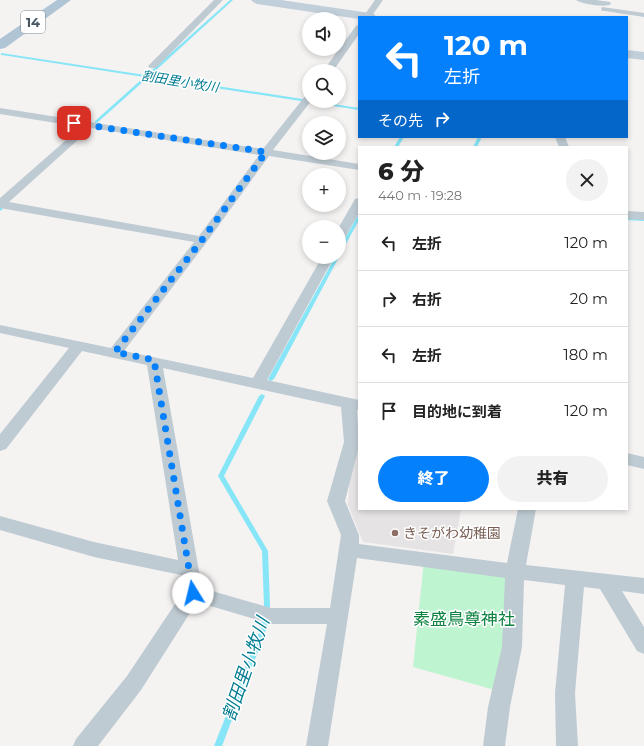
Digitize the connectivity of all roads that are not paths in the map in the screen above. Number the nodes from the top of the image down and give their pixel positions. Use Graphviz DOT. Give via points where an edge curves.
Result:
graph roads {
  1 [pos="65,0"];
  2 [pos="220,0"];
  3 [pos="257,0"];
  4 [pos="379,0"];
  5 [pos="580,0"];
  6 [pos="606,8"];
  7 [pos="644,15"];
  8 [pos="361,16"];
  9 [pos="368,16"];
  10 [pos="358,29"];
  11 [pos="0,45"];
  12 [pos="628,54"];
  13 [pos="644,56"];
  14 [pos="333,64"];
  15 [pos="153,66"];
  16 [pos="302,105"];
  17 [pos="0,111"];
  18 [pos="89,125"];
  19 [pos="266,152"];
  20 [pos="358,167"];
  21 [pos="0,204"];
  22 [pos="358,204"];
  23 [pos="628,215"];
  24 [pos="644,216"];
  25 [pos="346,225"];
  26 [pos="202,240"];
  27 [pos="324,264"];
  28 [pos="0,329"];
  29 [pos="79,345"];
  30 [pos="115,352"];
  31 [pos="154,360"];
  32 [pos="258,383"];
  33 [pos="354,404"];
  34 [pos="0,445"];
  35 [pos="628,459"];
  36 [pos="644,463"];
  37 [pos="527,510"];
  38 [pos="0,523"];
  39 [pos="349,550"];
  40 [pos="189,569"];
  41 [pos="515,572"];
  42 [pos="575,578"];
  43 [pos="606,582"];
  44 [pos="644,586"];
  45 [pos="193,593"];
  46 [pos="339,616"];
  47 [pos="644,645"];
  48 [pos="84,746"];
  49 [pos="317,746"];
  50 [pos="494,746"];
  51 [pos="567,746"];
  1 -- 11 [label="main road, 14"];
  2 -- 15 [label="street"];
  3 -- 8 [label="main road"];
  4 -- 9 [label="street"];
  5 -- 6 [label="street"];
  6 -- 7 [label="street"];
  10 -- 14 [label="street"];
  12 -- 13 [label="main road"];
  16 -- 19 [label="street"];
  17 -- 18 [label="street"];
  18 -- 19 [label="street"];
  18 -- 21 [label="street"];
  19 -- 20 [label="street"];
  19 -- 26 [label="street"];
  21 -- 26 [label="street"];
  22 -- 25 [label="street"];
  23 -- 24 [label="street"];
  26 -- 30 [label="street"];
  27 -- 32 [label="street"];
  28 -- 29 [label="street"];
  29 -- 30 [label="street"];
  29 -- 34 [label="street"];
  30 -- 31 [label="street"];
  31 -- 32 [label="street"];
  31 -- 40 [label="street"];
  32 -- 33 [label="street"];
  33 -- 39 [label="street" via="352,442 336,501 350,535"];
  35 -- 36 [label="street"];
  37 -- 41 [label="street"];
  38 -- 40 [label="street" via="57,541 146,562"];
  39 -- 41 [label="street"];
  39 -- 46 [label="street"];
  40 -- 45 [label="street"];
  41 -- 42 [label="street"];
  41 -- 50 [label="street" via="512,647 499,707"];
  42 -- 43 [label="street"];
  42 -- 51 [label="street" via="565,693"];
  43 -- 44 [label="street"];
  43 -- 47 [label="street"];
  45 -- 46 [label="street" via="266,615"];
  45 -- 48 [label="street" via="134,683"];
  46 -- 49 [label="street"];
}
